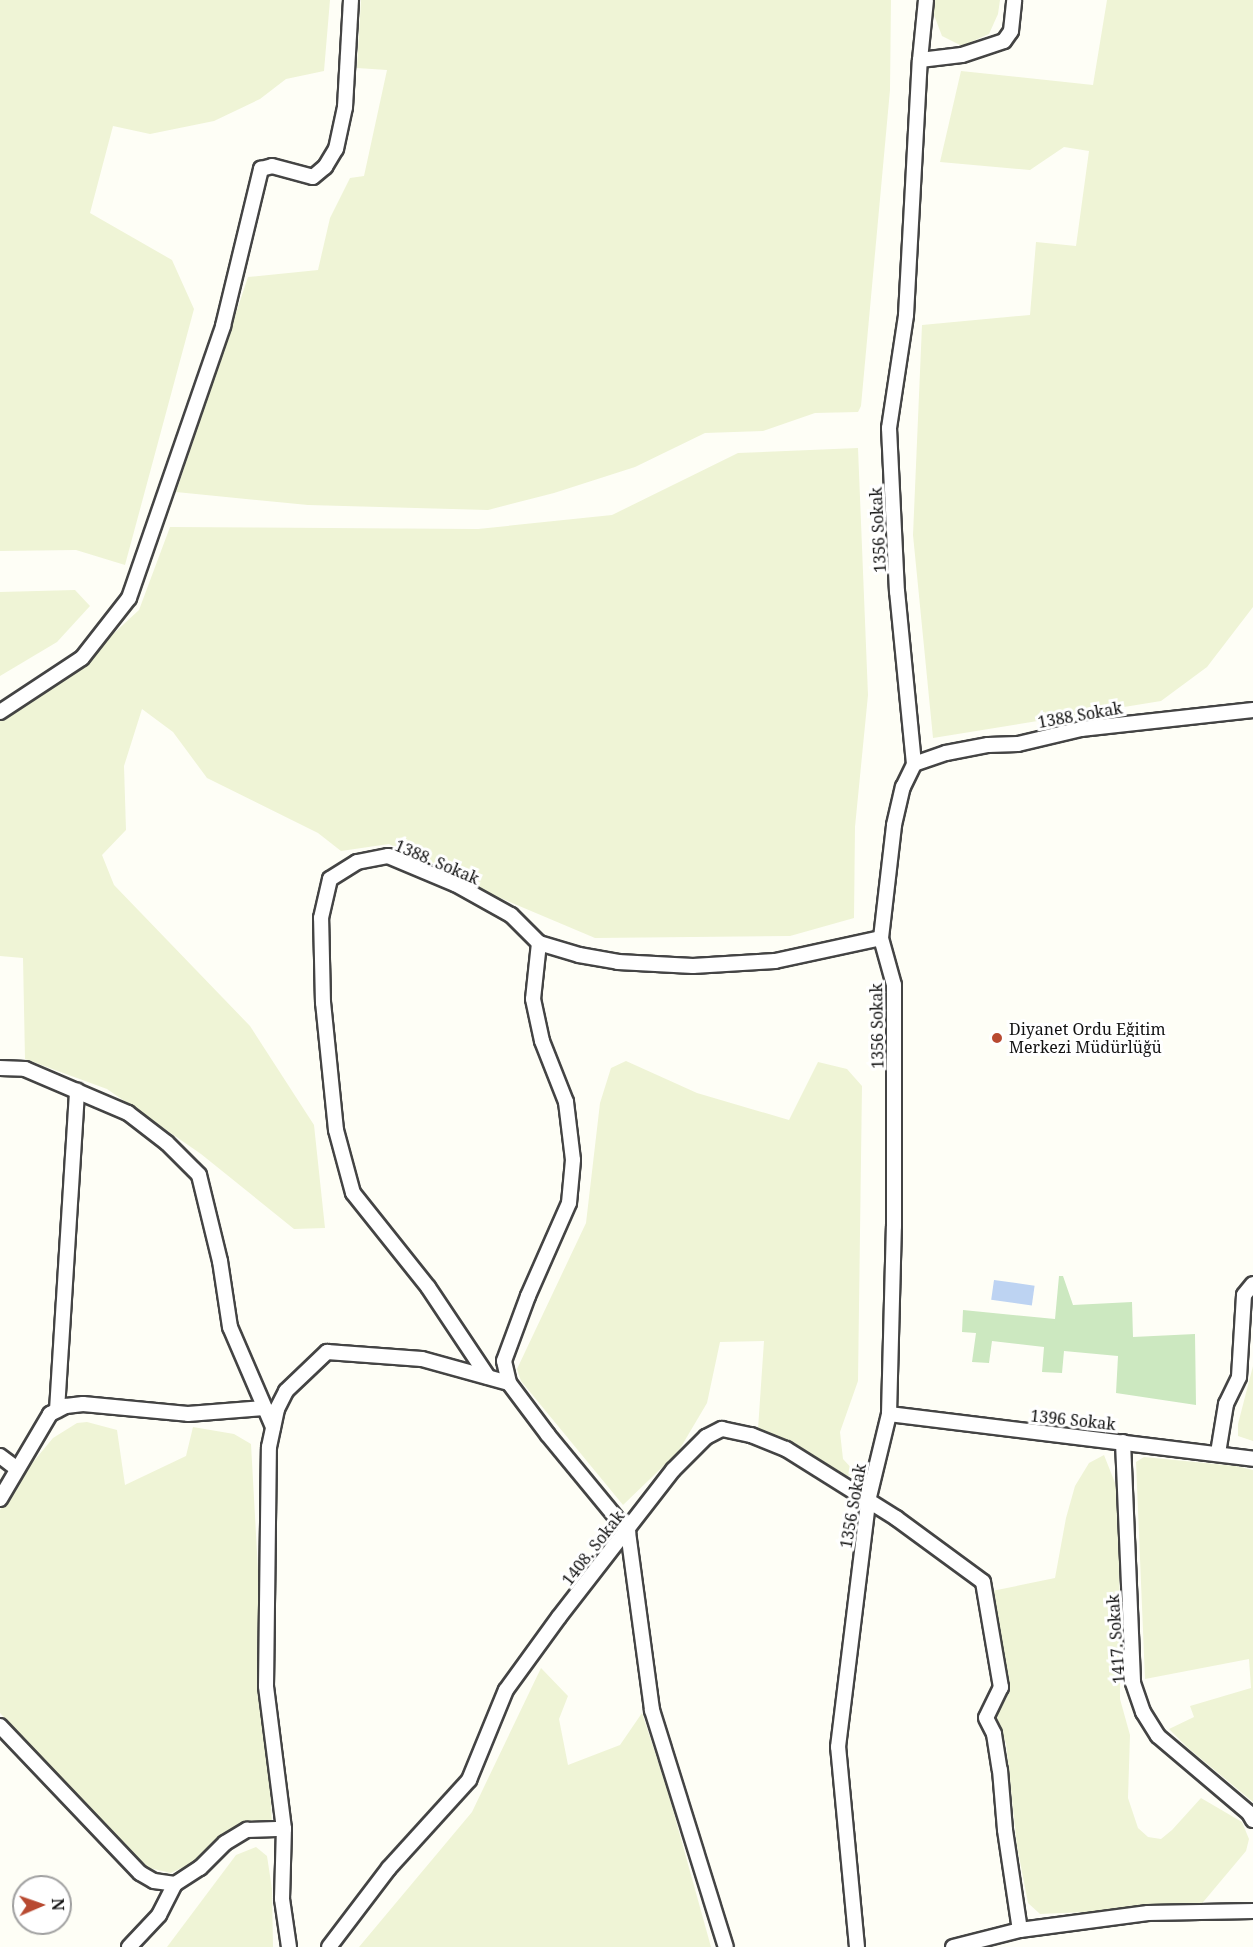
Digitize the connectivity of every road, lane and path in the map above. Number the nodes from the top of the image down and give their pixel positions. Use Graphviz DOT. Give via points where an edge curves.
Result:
graph roads {
  1 [pos="351,0"];
  2 [pos="926,0"];
  3 [pos="1014,0"];
  4 [pos="920,60"];
  5 [pos="1253,710"];
  6 [pos="0,712"];
  7 [pos="914,764"];
  8 [pos="881,938"];
  9 [pos="539,943"];
  10 [pos="0,1068"];
  11 [pos="77,1091"];
  12 [pos="1253,1284"];
  13 [pos="488,1377"];
  14 [pos="509,1383"];
  15 [pos="264,1408"];
  16 [pos="57,1410"];
  17 [pos="889,1414"];
  18 [pos="273,1427"];
  19 [pos="1124,1442"];
  20 [pos="1218,1453"];
  21 [pos="0,1456"];
  22 [pos="1253,1459"];
  23 [pos="17,1469"];
  24 [pos="0,1499"];
  25 [pos="868,1501"];
  26 [pos="628,1532"];
  27 [pos="0,1726"];
  28 [pos="1253,1820"];
  29 [pos="284,1829"];
  30 [pos="176,1884"];
  31 [pos="1253,1911"];
  32 [pos="1020,1930"];
  33 [pos="129,1947"];
  34 [pos="289,1947"];
  35 [pos="329,1947"];
  36 [pos="726,1947"];
  37 [pos="857,1947"];
  38 [pos="953,1947"];
  1 -- 6 [label="street" via="345,107 336,149 313,177 272,166 261,169 223,327 129,598 82,658"];
  2 -- 4 [label="street, 1356 Sokak"];
  3 -- 4 [label="street" via="1011,31 1004,41 962,55"];
  4 -- 7 [label="street, 1356 Sokak" via="906,315 889,428 897,592"];
  5 -- 7 [label="street, 1388 Sokak" via="1081,729 1018,744 946,753"];
  7 -- 8 [label="street, 1356 Sokak" via="903,787 894,825"];
  8 -- 9 [label="street, 1388. Sokak" via="775,961 693,966 618,962"];
  8 -- 17 [label="street, 1356 Sokak" via="894,985"];
  9 -- 13 [label="street, 1388. Sokak" via="511,915 455,884 388,856 357,862 330,879 321,918 323,1003 336,1130 353,1193 428,1287"];
  9 -- 14 [label="street" via="532,999 542,1041 566,1102 573,1160 569,1203 504,1361"];
  10 -- 11 [label="street" via="25,1070"];
  11 -- 15 [label="street" via="128,1113 167,1143 199,1175 231,1327"];
  11 -- 16 [label="street"];
  12 -- 20 [label="street" via="1244,1295 1239,1377 1226,1404"];
  13 -- 14 [label="street"];
  13 -- 18 [label="street" via="422,1359 327,1352 286,1391"];
  14 -- 26 [label="street"];
  15 -- 16 [label="street" via="188,1414 83,1404"];
  15 -- 18 [label="street"];
  16 -- 23 [label="street" via="50,1414"];
  17 -- 19 [label="street, 1396 Sokak"];
  17 -- 25 [label="street, 1356 Sokak"];
  18 -- 29 [label="street" via="269,1447 266,1686"];
  19 -- 20 [label="street, 1396 Sokak"];
  19 -- 28 [label="street, 1417. Sokak" via="1133,1683 1143,1712 1158,1736"];
  20 -- 22 [label="street, 1396 Sokak"];
  21 -- 23 [label="street"];
  23 -- 24 [label="street"];
  25 -- 26 [label="street, 1408. Sokak" via="786,1449 722,1429 705,1437 673,1470"];
  25 -- 32 [label="street, 1408. Sokak" via="983,1582 1001,1687 986,1718 994,1734 1000,1770"];
  25 -- 37 [label="street, 1356 Sokak" via="838,1747"];
  26 -- 35 [label="street, 1408. Sokak" via="506,1690 469,1780 389,1868"];
  26 -- 36 [label="street" via="652,1710"];
  27 -- 30 [label="street" via="140,1873 154,1881"];
  29 -- 30 [label="street" via="247,1830"];
  29 -- 34 [label="street" via="282,1899"];
  30 -- 33 [label="street" via="159,1916"];
  31 -- 32 [label="street" via="1148,1913"];
  32 -- 38 [label="street"];
}
